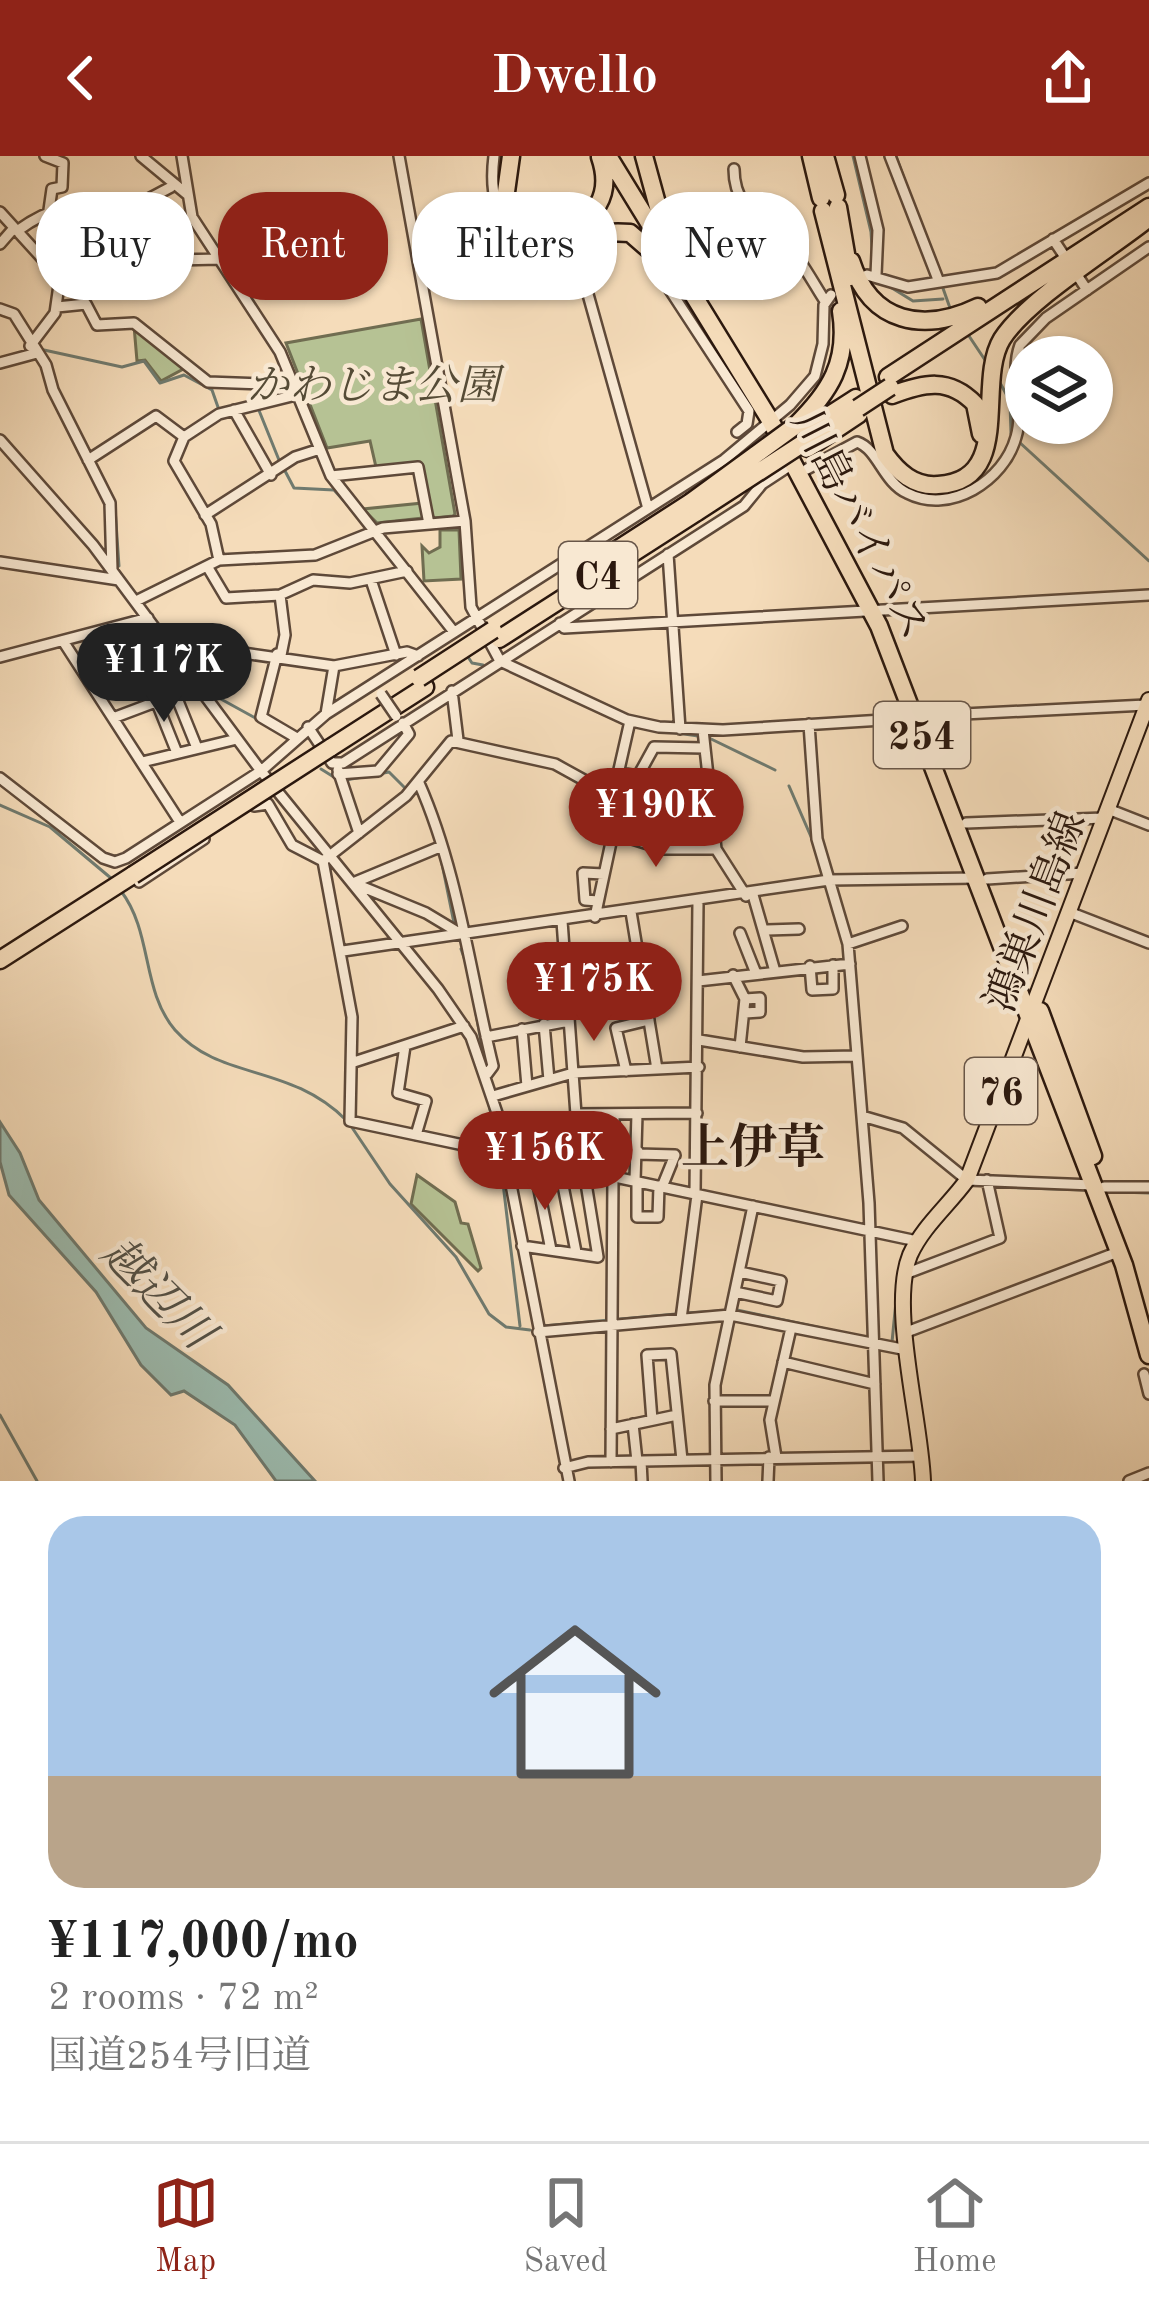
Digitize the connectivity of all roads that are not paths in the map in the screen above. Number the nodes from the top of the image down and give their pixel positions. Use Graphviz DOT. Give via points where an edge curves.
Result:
graph roads {
  1 [pos="45,156"];
  2 [pos="141,156"];
  3 [pos="182,156"];
  4 [pos="399,156"];
  5 [pos="494,156"];
  6 [pos="515,156"];
  7 [pos="604,156"];
  8 [pos="620,156"];
  9 [pos="644,156"];
  10 [pos="811,156"];
  11 [pos="825,156"];
  12 [pos="860,156"];
  13 [pos="890,156"];
  14 [pos="734,169"];
  15 [pos="1149,183"];
  16 [pos="171,187"];
  17 [pos="52,192"];
  18 [pos="162,192"];
  19 [pos="180,192"];
  20 [pos="187,192"];
  21 [pos="496,192"];
  22 [pos="642,192"];
  23 [pos="654,192"];
  24 [pos="829,207"];
  25 [pos="0,212"];
  26 [pos="1148,215"];
  27 [pos="36,218"];
  28 [pos="194,220"];
  29 [pos="16,230"];
  30 [pos="1053,239"];
  31 [pos="617,240"];
  32 [pos="0,244"];
  33 [pos="1149,247"];
  34 [pos="848,249"];
  35 [pos="36,252"];
  36 [pos="218,257"];
  37 [pos="1076,273"];
  38 [pos="943,282"];
  39 [pos="1019,290"];
  40 [pos="58,300"];
  41 [pos="244,300"];
  42 [pos="587,300"];
  43 [pos="705,300"];
  44 [pos="57,307"];
  45 [pos="0,309"];
  46 [pos="708,320"];
  47 [pos="966,332"];
  48 [pos="33,350"];
  49 [pos="0,363"];
  50 [pos="890,386"];
  51 [pos="298,389"];
  52 [pos="234,410"];
  53 [pos="856,412"];
  54 [pos="773,418"];
  55 [pos="736,432"];
  56 [pos="184,437"];
  57 [pos="802,437"];
  58 [pos="0,440"];
  59 [pos="857,442"];
  60 [pos="320,449"];
  61 [pos="88,460"];
  62 [pos="801,466"];
  63 [pos="271,475"];
  64 [pos="331,476"];
  65 [pos="646,505"];
  66 [pos="694,507"];
  67 [pos="205,515"];
  68 [pos="464,521"];
  69 [pos="429,524"];
  70 [pos="374,530"];
  71 [pos="668,554"];
  72 [pos="315,555"];
  73 [pos="0,562"];
  74 [pos="213,563"];
  75 [pos="112,570"];
  76 [pos="403,572"];
  77 [pos="119,580"];
  78 [pos="370,580"];
  79 [pos="307,581"];
  80 [pos="280,595"];
  81 [pos="1149,595"];
  82 [pos="136,602"];
  83 [pos="875,609"];
  84 [pos="148,618"];
  85 [pos="474,618"];
  86 [pos="674,621"];
  87 [pos="560,623"];
  88 [pos="454,632"];
  89 [pos="63,641"];
  90 [pos="166,642"];
  91 [pos="279,655"];
  92 [pos="396,655"];
  93 [pos="418,656"];
  94 [pos="0,657"];
  95 [pos="500,661"];
  96 [pos="365,664"];
  97 [pos="334,666"];
  98 [pos="198,686"];
  99 [pos="378,689"];
  100 [pos="452,691"];
  101 [pos="176,696"];
  102 [pos="157,703"];
  103 [pos="1148,703"];
  104 [pos="326,714"];
  105 [pos="920,717"];
  106 [pos="113,718"];
  107 [pos="400,721"];
  108 [pos="630,721"];
  109 [pos="809,724"];
  110 [pos="308,727"];
  111 [pos="680,729"];
  112 [pos="703,730"];
  113 [pos="295,737"];
  114 [pos="237,739"];
  115 [pos="458,740"];
  116 [pos="197,748"];
  117 [pos="704,748"];
  118 [pos="177,753"];
  119 [pos="142,762"];
  120 [pos="335,764"];
  121 [pos="261,771"];
  122 [pos="619,773"];
  123 [pos="0,778"];
  124 [pos="419,783"];
  125 [pos="614,796"];
  126 [pos="1107,813"];
  127 [pos="180,823"];
  128 [pos="966,824"];
  129 [pos="1149,825"];
  130 [pos="359,833"];
  131 [pos="613,833"];
  132 [pos="440,847"];
  133 [pos="716,849"];
  134 [pos="126,858"];
  135 [pos="327,858"];
  136 [pos="1084,873"];
  137 [pos="604,874"];
  138 [pos="982,878"];
  139 [pos="830,880"];
  140 [pos="352,883"];
  141 [pos="749,896"];
  142 [pos="598,901"];
  143 [pos="698,902"];
  144 [pos="632,912"];
  145 [pos="1069,913"];
  146 [pos="595,917"];
  147 [pos="562,921"];
  148 [pos="902,926"];
  149 [pos="799,928"];
  150 [pos="767,930"];
  151 [pos="740,933"];
  152 [pos="460,934"];
  153 [pos="401,943"];
  154 [pos="1149,943"];
  155 [pos="848,944"];
  156 [pos="0,949"];
  157 [pos="343,951"];
  158 [pos="0,960"];
  159 [pos="850,964"];
  160 [pos="832,965"];
  161 [pos="810,966"];
  162 [pos="774,968"];
  163 [pos="755,971"];
  164 [pos="733,975"];
  165 [pos="698,981"];
  166 [pos="1033,1008"];
  167 [pos="649,1020"];
  168 [pos="569,1021"];
  169 [pos="544,1024"];
  170 [pos="464,1026"];
  171 [pos="521,1029"];
  172 [pos="486,1037"];
  173 [pos="699,1040"];
  174 [pos="405,1046"];
  175 [pos="740,1047"];
  176 [pos="857,1056"];
  177 [pos="354,1062"];
  178 [pos="699,1067"];
  179 [pos="657,1070"];
  180 [pos="626,1071"];
  181 [pos="573,1073"];
  182 [pos="487,1074"];
  183 [pos="549,1080"];
  184 [pos="527,1085"];
  185 [pos="494,1096"];
  186 [pos="697,1113"];
  187 [pos="575,1114"];
  188 [pos="614,1114"];
  189 [pos="637,1114"];
  190 [pos="862,1116"];
  191 [pos="416,1135"];
  192 [pos="638,1152"];
  193 [pos="501,1153"];
  194 [pos="533,1160"];
  195 [pos="559,1166"];
  196 [pos="582,1171"];
  197 [pos="614,1177"];
  198 [pos="967,1180"];
  199 [pos="987,1180"];
  200 [pos="636,1181"];
  201 [pos="660,1186"];
  202 [pos="1099,1186"];
  203 [pos="1149,1187"];
  204 [pos="696,1194"];
  205 [pos="753,1206"];
  206 [pos="871,1232"];
  207 [pos="917,1241"];
  208 [pos="522,1246"];
  209 [pos="551,1250"];
  210 [pos="1119,1251"];
  211 [pos="576,1252"];
  212 [pos="740,1272"];
  213 [pos="905,1274"];
  214 [pos="735,1292"];
  215 [pos="731,1312"];
  216 [pos="681,1315"];
  217 [pos="613,1321"];
  218 [pos="1149,1324"];
  219 [pos="790,1328"];
  220 [pos="538,1332"];
  221 [pos="904,1333"];
  222 [pos="874,1345"];
  223 [pos="907,1350"];
  224 [pos="782,1362"];
  225 [pos="1147,1364"];
  226 [pos="875,1384"];
  227 [pos="1149,1394"];
  228 [pos="714,1401"];
  229 [pos="774,1401"];
  230 [pos="676,1415"];
  231 [pos="652,1420"];
  232 [pos="633,1424"];
  233 [pos="611,1429"];
  234 [pos="877,1455"];
  235 [pos="922,1456"];
  236 [pos="772,1457"];
  237 [pos="715,1459"];
  238 [pos="682,1460"];
  239 [pos="639,1461"];
  240 [pos="611,1462"];
  241 [pos="564,1468"];
  242 [pos="1149,1473"];
  243 [pos="568,1481"];
  244 [pos="642,1481"];
  245 [pos="716,1481"];
  246 [pos="768,1481"];
  247 [pos="878,1481"];
  248 [pos="923,1481"];
  249 [pos="1129,1481"];
  1 -- 17 [label="street" via="63,163 62,187"];
  2 -- 16 [label="street"];
  3 -- 20 [label="street"];
  4 -- 68 [label="street"];
  5 -- 21 [label="street"];
  6 -- 7 [label="highway" via="516,204 555,231 578,225 600,203"];
  6 -- 46 [label="highway" via="505,199 530,231 555,239 618,232 639,238"];
  7 -- 46 [label="highway, 川島バイパス / 254"];
  8 -- 22 [label="highway, 川島バイパス / 254"];
  9 -- 23 [label="highway"];
  10 -- 24 [label="highway"];
  11 -- 24 [label="highway"];
  12 -- 38 [label="street" via="878,230 876,275 902,287"];
  13 -- 38 [label="street"];
  14 -- 54 [label="street" via="734,187 752,217 787,245 828,298 814,382"];
  15 -- 30 [label="street"];
  16 -- 18 [label="street"];
  16 -- 19 [label="street"];
  24 -- 34 [label="highway"];
  24 -- 37 [label="highway" via="878,436 907,478 948,484 976,466 989,437 992,367 1002,339"];
  24 -- 57 [label="highway" via="841,358"];
  25 -- 29 [label="street"];
  26 -- 37 [label="highway"];
  27 -- 29 [label="street"];
  28 -- 36 [label="street"];
  29 -- 32 [label="street"];
  29 -- 35 [label="street"];
  30 -- 37 [label="street"];
  30 -- 38 [label="street" via="997,273"];
  31 -- 55 [label="street" via="646,253 748,411"];
  33 -- 37 [label="street"];
  34 -- 39 [label="highway" via="867,293 899,320 932,324"];
  34 -- 50 [label="highway" via="894,454 934,477 972,460 981,428 965,393 939,383"];
  37 -- 39 [label="highway"];
  37 -- 47 [label="highway"];
  37 -- 59 [label="street" via="1019,345 1018,432 977,488 939,501 907,494"];
  39 -- 47 [label="highway"];
  40 -- 44 [label="street"];
  41 -- 51 [label="street"];
  42 -- 65 [label="street"];
  43 -- 54 [label="highway, 川島バイパス / 254"];
  44 -- 48 [label="street"];
  44 -- 51 [label="street" via="86,304 97,325 134,323 208,382"];
  45 -- 48 [label="street" via="14,314"];
  46 -- 54 [label="highway, 川島バイパス / 254"];
  47 -- 50 [label="highway"];
  48 -- 49 [label="street"];
  48 -- 61 [label="street"];
  50 -- 53 [label="highway, bridge"];
  51 -- 52 [label="street"];
  51 -- 60 [label="street"];
  52 -- 56 [label="street"];
  52 -- 63 [label="street"];
  53 -- 57 [label="highway, C4"];
  53 -- 59 [label="street"];
  54 -- 62 [label="highway, 川島バイパス / 254"];
  54 -- 65 [label="street" via="724,460"];
  56 -- 61 [label="street" via="157,416"];
  56 -- 67 [label="street" via="174,461"];
  57 -- 66 [label="highway, bridge"];
  57 -- 66 [label="highway, C4, bridge" via="729,492"];
  58 -- 75 [label="street"];
  59 -- 62 [label="street"];
  60 -- 63 [label="street"];
  60 -- 64 [label="street"];
  61 -- 75 [label="street" via="112,510"];
  62 -- 71 [label="street" via="762,484 744,506"];
  62 -- 83 [label="highway, 川島バイパス / 254"];
  63 -- 67 [label="street"];
  64 -- 69 [label="street" via="418,467"];
  64 -- 70 [label="street"];
  65 -- 85 [label="street" via="590,550"];
  66 -- 120 [label="highway, C4, bridge" via="422,682"];
  67 -- 74 [label="street" via="217,540"];
  68 -- 69 [label="street"];
  68 -- 85 [label="street"];
  69 -- 70 [label="street"];
  70 -- 72 [label="street"];
  70 -- 76 [label="street"];
  71 -- 86 [label="street"];
  71 -- 87 [label="street" via="612,582"];
  72 -- 74 [label="street"];
  72 -- 79 [label="street"];
  73 -- 77 [label="street"];
  74 -- 80 [label="street" via="226,598"];
  74 -- 82 [label="street"];
  75 -- 77 [label="street"];
  76 -- 78 [label="street"];
  76 -- 88 [label="street"];
  77 -- 82 [label="street"];
  78 -- 79 [label="street"];
  78 -- 92 [label="street"];
  79 -- 80 [label="street"];
  80 -- 91 [label="street" via="286,635"];
  81 -- 83 [label="street"];
  82 -- 84 [label="street"];
  83 -- 86 [label="street"];
  83 -- 105 [label="highway, 川島バイパス / 254"];
  84 -- 89 [label="street"];
  84 -- 90 [label="street"];
  85 -- 88 [label="street"];
  85 -- 95 [label="street"];
  86 -- 87 [label="street"];
  86 -- 111 [label="street"];
  87 -- 95 [label="street"];
  88 -- 93 [label="street"];
  89 -- 94 [label="street"];
  89 -- 106 [label="street"];
  90 -- 91 [label="street"];
  90 -- 98 [label="street"];
  91 -- 97 [label="street"];
  91 -- 113 [label="street" via="261,717"];
  92 -- 93 [label="street"];
  92 -- 96 [label="street"];
  93 -- 99 [label="street"];
  95 -- 100 [label="street"];
  95 -- 108 [label="street"];
  96 -- 97 [label="street"];
  96 -- 99 [label="street"];
  97 -- 104 [label="street"];
  98 -- 101 [label="street"];
  98 -- 114 [label="street"];
  99 -- 104 [label="street"];
  99 -- 107 [label="street, bridge"];
  100 -- 107 [label="street"];
  100 -- 115 [label="street"];
  101 -- 102 [label="street"];
  101 -- 116 [label="street"];
  102 -- 106 [label="street"];
  102 -- 118 [label="street"];
  103 -- 105 [label="street"];
  103 -- 126 [label="main road, 鴻巣川島線 / 76"];
  104 -- 110 [label="street"];
  105 -- 109 [label="street"];
  105 -- 128 [label="highway, 川島バイパス / 254"];
  105 -- 138 [label="highway, 川島バイパス / 254"];
  106 -- 119 [label="street"];
  107 -- 120 [label="street"];
  107 -- 120 [label="street" via="409,734 378,770"];
  108 -- 111 [label="street"];
  108 -- 122 [label="street"];
  109 -- 112 [label="street"];
  109 -- 139 [label="street" via="814,821"];
  110 -- 113 [label="street"];
  110 -- 120 [label="street"];
  111 -- 112 [label="street"];
  112 -- 117 [label="street"];
  113 -- 121 [label="street"];
  114 -- 116 [label="street"];
  114 -- 121 [label="street"];
  115 -- 124 [label="street" via="444,746"];
  115 -- 125 [label="street" via="555,764"];
  116 -- 118 [label="street"];
  117 -- 122 [label="street" via="654,747 638,776"];
  117 -- 133 [label="street"];
  118 -- 119 [label="street"];
  119 -- 127 [label="street"];
  120 -- 130 [label="street"];
  120 -- 156 [label="highway, C4"];
  120 -- 158 [label="highway, C4, bridge"];
  121 -- 127 [label="street"];
  121 -- 135 [label="street"];
  122 -- 125 [label="street"];
  123 -- 134 [label="street" via="103,857"];
  124 -- 130 [label="street"];
  124 -- 132 [label="street"];
  125 -- 131 [label="street"];
  126 -- 128 [label="street"];
  126 -- 129 [label="street"];
  126 -- 136 [label="main road, 鴻巣川島線 / 76"];
  127 -- 134 [label="street"];
  128 -- 138 [label="highway, 川島バイパス / 254"];
  130 -- 135 [label="street"];
  131 -- 133 [label="street" via="664,849"];
  131 -- 137 [label="street"];
  132 -- 140 [label="street"];
  132 -- 152 [label="street"];
  133 -- 141 [label="street"];
  134 -- 135 [label="street" via="143,879 263,802 297,850"];
  135 -- 140 [label="street"];
  135 -- 157 [label="street"];
  136 -- 138 [label="street"];
  136 -- 145 [label="main road, 鴻巣川島線 / 76"];
  137 -- 142 [label="street"];
  137 -- 142 [label="street" via="583,874 584,900"];
  138 -- 139 [label="street"];
  138 -- 166 [label="highway, 川島バイパス / 254"];
  139 -- 141 [label="street"];
  139 -- 155 [label="street"];
  140 -- 152 [label="street"];
  140 -- 153 [label="street"];
  141 -- 143 [label="street"];
  141 -- 150 [label="street"];
  142 -- 146 [label="street"];
  143 -- 144 [label="street"];
  143 -- 165 [label="street"];
  144 -- 146 [label="street"];
  144 -- 167 [label="street"];
  145 -- 154 [label="street"];
  145 -- 166 [label="main road, 鴻巣川島線 / 76"];
  146 -- 147 [label="street"];
  147 -- 152 [label="street"];
  147 -- 168 [label="street"];
  148 -- 155 [label="street"];
  149 -- 150 [label="street"];
  150 -- 162 [label="street"];
  151 -- 163 [label="street"];
  152 -- 153 [label="street"];
  152 -- 172 [label="street"];
  153 -- 157 [label="street"];
  153 -- 170 [label="street"];
  155 -- 159 [label="street"];
  157 -- 177 [label="street"];
  159 -- 160 [label="street"];
  159 -- 176 [label="street"];
  160 -- 161 [label="street"];
  160 -- 161 [label="street" via="833,989 812,990"];
  161 -- 162 [label="street"];
  162 -- 163 [label="street"];
  163 -- 164 [label="street"];
  164 -- 165 [label="street"];
  164 -- 175 [label="street" via="745,999 760,998 760,1012 746,1013"];
  165 -- 173 [label="street"];
  166 -- 198 [label="main road, 鴻巣川島線 / 76"];
  166 -- 202 [label="highway, 川島バイパス / 254"];
  167 -- 179 [label="street"];
  167 -- 180 [label="street" via="616,1028"];
  168 -- 169 [label="street"];
  168 -- 181 [label="street"];
  169 -- 171 [label="street"];
  169 -- 183 [label="street"];
  170 -- 174 [label="street"];
  170 -- 182 [label="street"];
  171 -- 172 [label="street"];
  171 -- 184 [label="street"];
  172 -- 182 [label="street" via="493,1066"];
  173 -- 175 [label="street"];
  173 -- 178 [label="street"];
  174 -- 177 [label="street"];
  174 -- 191 [label="street" via="398,1093 426,1101"];
  175 -- 176 [label="street"];
  176 -- 190 [label="street"];
  177 -- 191 [label="street" via="350,1121"];
  178 -- 179 [label="street"];
  178 -- 186 [label="street"];
  179 -- 180 [label="street"];
  180 -- 181 [label="street"];
  181 -- 183 [label="street"];
  181 -- 187 [label="street"];
  182 -- 185 [label="street"];
  183 -- 184 [label="street"];
  184 -- 185 [label="street"];
  185 -- 193 [label="street"];
  186 -- 189 [label="street"];
  186 -- 204 [label="street"];
  187 -- 188 [label="street"];
  187 -- 196 [label="street"];
  188 -- 189 [label="street"];
  188 -- 192 [label="street" via="614,1145"];
  189 -- 192 [label="street"];
  190 -- 198 [label="street" via="902,1128"];
  190 -- 206 [label="street"];
  191 -- 193 [label="street"];
  192 -- 200 [label="street"];
  192 -- 201 [label="street" via="675,1155"];
  193 -- 194 [label="street"];
  193 -- 208 [label="street"];
  194 -- 195 [label="street"];
  194 -- 209 [label="street"];
  195 -- 196 [label="street"];
  195 -- 211 [label="street"];
  196 -- 197 [label="street"];
  196 -- 211 [label="street" via="598,1257"];
  197 -- 200 [label="street"];
  197 -- 217 [label="street"];
  198 -- 199 [label="street"];
  198 -- 207 [label="main road, 鴻巣川島線 / 76"];
  199 -- 202 [label="street"];
  199 -- 213 [label="street" via="1000,1238"];
  200 -- 201 [label="street"];
  200 -- 201 [label="street" via="637,1217 658,1217"];
  201 -- 204 [label="street"];
  202 -- 203 [label="street"];
  202 -- 210 [label="highway, 川島バイパス / 254"];
  202 -- 218 [label="highway, 川島バイパス / 254"];
  204 -- 205 [label="street"];
  204 -- 216 [label="street"];
  205 -- 206 [label="street"];
  205 -- 212 [label="street"];
  206 -- 207 [label="street"];
  206 -- 222 [label="street"];
  207 -- 213 [label="main road, 鴻巣川島線 / 76"];
  208 -- 209 [label="street"];
  208 -- 220 [label="street"];
  209 -- 211 [label="street"];
  210 -- 221 [label="street"];
  210 -- 225 [label="highway, 川島バイパス / 254"];
  212 -- 214 [label="street"];
  212 -- 214 [label="street" via="781,1281 777,1301"];
  213 -- 221 [label="main road, 鴻巣川島線 / 76"];
  214 -- 215 [label="street"];
  215 -- 216 [label="street"];
  215 -- 219 [label="street"];
  215 -- 228 [label="street"];
  216 -- 217 [label="street"];
  217 -- 220 [label="street"];
  217 -- 233 [label="street"];
  219 -- 222 [label="street"];
  219 -- 224 [label="street"];
  220 -- 241 [label="street"];
  221 -- 223 [label="main road, 鴻巣川島線 / 76"];
  222 -- 223 [label="street"];
  222 -- 226 [label="street"];
  223 -- 235 [label="main road, 鴻巣川島線 / 76"];
  224 -- 226 [label="street"];
  224 -- 229 [label="street"];
  225 -- 227 [label="street"];
  226 -- 234 [label="street"];
  228 -- 229 [label="street"];
  228 -- 237 [label="street"];
  229 -- 236 [label="street"];
  230 -- 231 [label="street"];
  230 -- 231 [label="street" via="671,1354 647,1355"];
  230 -- 238 [label="street"];
  231 -- 232 [label="street"];
  232 -- 233 [label="street"];
  232 -- 239 [label="street"];
  233 -- 240 [label="street"];
  234 -- 235 [label="street"];
  234 -- 236 [label="street"];
  234 -- 247 [label="street"];
  235 -- 248 [label="main road, 鴻巣川島線 / 76"];
  236 -- 237 [label="street"];
  236 -- 246 [label="street"];
  237 -- 238 [label="street"];
  237 -- 245 [label="street"];
  238 -- 239 [label="street"];
  239 -- 240 [label="street"];
  239 -- 244 [label="street"];
  240 -- 241 [label="street"];
  241 -- 243 [label="street"];
  242 -- 249 [label="street"];
}
